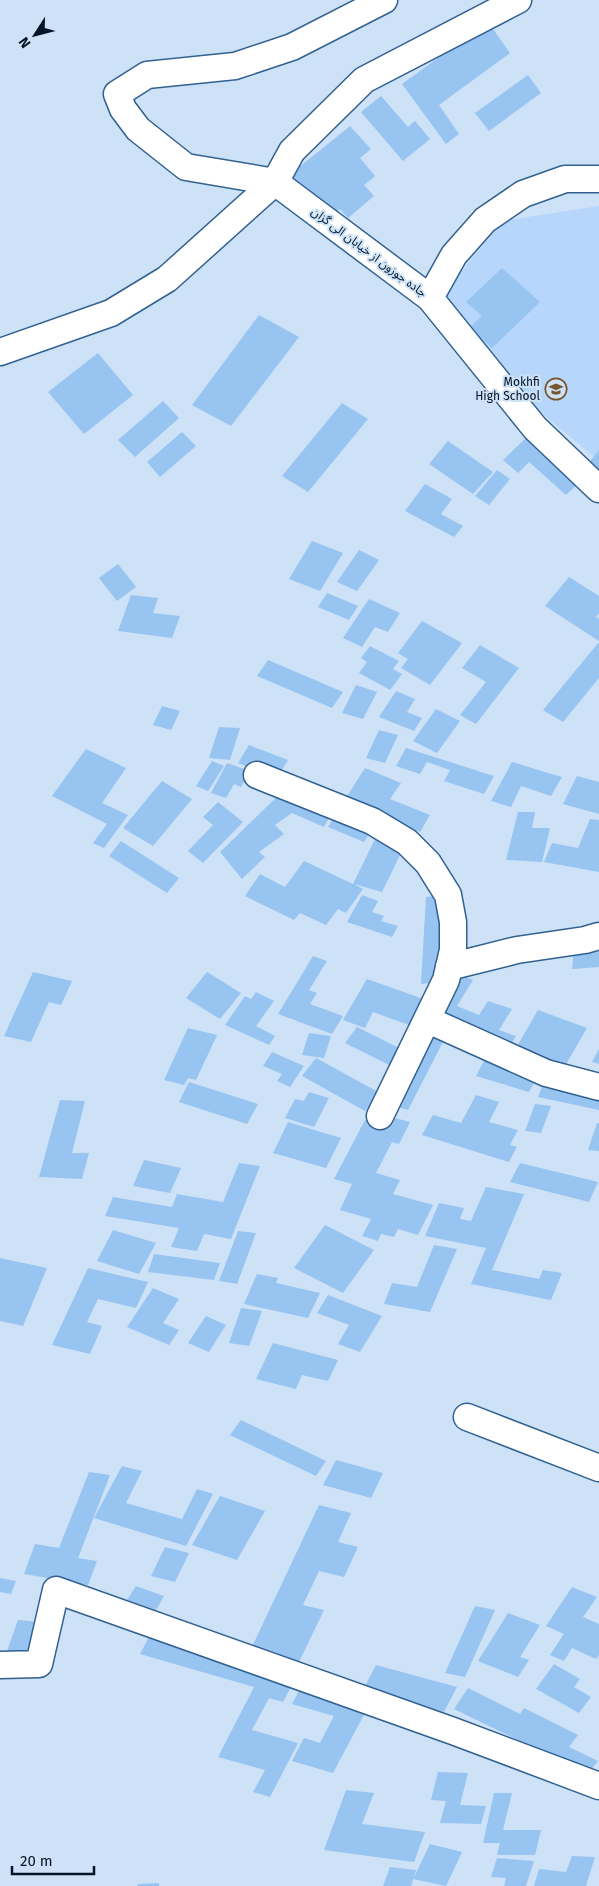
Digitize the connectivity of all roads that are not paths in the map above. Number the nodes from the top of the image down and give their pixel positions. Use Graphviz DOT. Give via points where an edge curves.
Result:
graph roads {
  1 [pos="384,0"];
  2 [pos="518,0"];
  3 [pos="599,179"];
  4 [pos="275,182"];
  5 [pos="430,298"];
  6 [pos="0,352"];
  7 [pos="599,489"];
  8 [pos="257,775"];
  9 [pos="599,936"];
  10 [pos="449,967"];
  11 [pos="428,1020"];
  12 [pos="599,1087"];
  13 [pos="380,1116"];
  14 [pos="467,1417"];
  15 [pos="599,1468"];
  16 [pos="0,1665"];
  17 [pos="599,1786"];
  1 -- 4 [label="street" via="292,47 235,66 147,74 117,94 123,109 138,129 186,167"];
  2 -- 4 [label="street" via="364,80 292,151"];
  3 -- 5 [label="street, جاده جوزون از خیابان الی گزان" via="565,179 523,194 485,220 454,255"];
  4 -- 5 [label="street, جاده جوزون از خیابان الی گزان"];
  4 -- 6 [label="street" via="167,279 112,313"];
  5 -- 7 [label="street" via="535,428"];
  8 -- 10 [label="street" via="372,821 407,842 428,863 448,894 453,922"];
  9 -- 10 [label="street" via="517,950"];
  10 -- 11 [label="street"];
  11 -- 12 [label="street" via="546,1072"];
  11 -- 13 [label="street"];
  14 -- 15 [label="street"];
  16 -- 17 [label="street" via="39,1664 56,1590 453,1730"];
}
